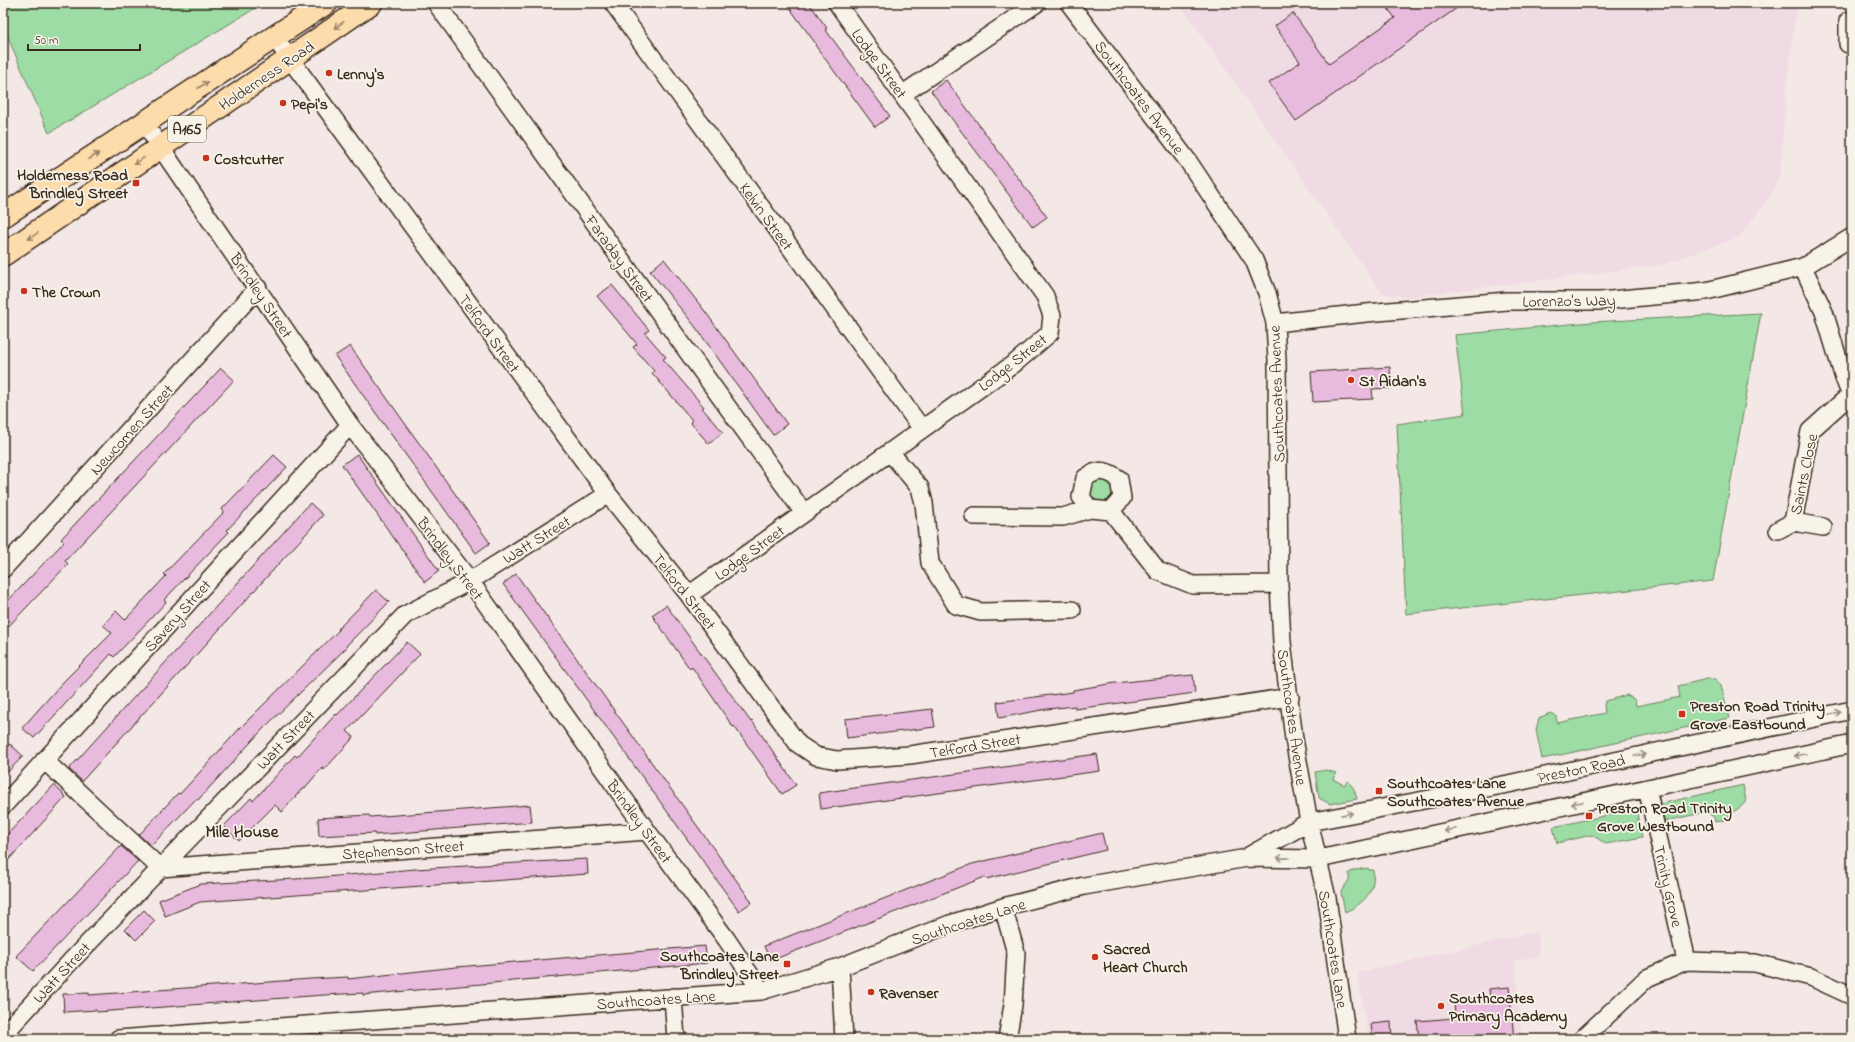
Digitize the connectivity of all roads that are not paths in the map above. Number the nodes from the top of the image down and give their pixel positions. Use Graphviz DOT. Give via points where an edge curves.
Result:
graph roads {
  1 [pos="326,3"];
  2 [pos="371,3"];
  3 [pos="436,3"];
  4 [pos="613,3"];
  5 [pos="837,3"];
  6 [pos="1037,3"];
  7 [pos="1069,3"];
  8 [pos="1847,18"];
  9 [pos="274,38"];
  10 [pos="1848,44"];
  11 [pos="290,60"];
  12 [pos="903,94"];
  13 [pos="144,123"];
  14 [pos="161,146"];
  15 [pos="3,216"];
  16 [pos="1852,237"];
  17 [pos="3,256"];
  18 [pos="1803,267"];
  19 [pos="258,288"];
  20 [pos="1275,323"];
  21 [pos="1851,396"];
  22 [pos="350,425"];
  23 [pos="922,429"];
  24 [pos="890,452"];
  25 [pos="608,494"];
  26 [pos="1090,509"];
  27 [pos="1111,511"];
  28 [pos="804,513"];
  29 [pos="974,516"];
  30 [pos="1793,522"];
  31 [pos="1823,527"];
  32 [pos="1778,530"];
  33 [pos="3,569"];
  34 [pos="470,581"];
  35 [pos="1279,584"];
  36 [pos="689,595"];
  37 [pos="1072,610"];
  38 [pos="1290,697"];
  39 [pos="1852,710"];
  40 [pos="1852,744"];
  41 [pos="44,760"];
  42 [pos="1647,788"];
  43 [pos="3,806"];
  44 [pos="1309,822"];
  45 [pos="647,831"];
  46 [pos="1247,858"];
  47 [pos="1319,859"];
  48 [pos="160,868"];
  49 [pos="1003,907"];
  50 [pos="1686,960"];
  51 [pos="840,968"];
  52 [pos="761,991"];
  53 [pos="1852,996"];
  54 [pos="674,997"];
  55 [pos="330,1032"];
  56 [pos="3,1035"];
  57 [pos="118,1039"];
  58 [pos="676,1039"];
  59 [pos="844,1039"];
  60 [pos="1007,1039"];
  61 [pos="1347,1039"];
  62 [pos="1582,1039"];
  1 -- 9 [label="highway, Holderness Road / A165"];
  2 -- 11 [label="highway, Holderness Road / A165, one-way"];
  3 -- 28 [label="street, Faraday Street"];
  4 -- 23 [label="street, Kelvin Street"];
  5 -- 12 [label="street, Lodge Street"];
  6 -- 12 [label="street"];
  7 -- 20 [label="street, Southcoates Avenue" via="1188,161 1254,260"];
  8 -- 10 [label="street"];
  9 -- 11 [label="street, Telford Street"];
  13 -- 9 [label="highway, Holderness Road / A165, one-way"];
  11 -- 14 [label="highway, Holderness Road / A165"];
  11 -- 25 [label="street, Telford Street"];
  12 -- 23 [label="street, Lodge Street" via="1045,296 1052,316 1050,332 1037,346"];
  13 -- 14 [label="street, Brindley Street"];
  15 -- 13 [label="highway, Holderness Road / A165, one-way"];
  14 -- 17 [label="highway, Holderness Road / A165, one-way"];
  14 -- 19 [label="street, Brindley Street"];
  16 -- 18 [label="street, Lorenzo's Way"];
  18 -- 20 [label="street, Lorenzo's Way" via="1706,291 1600,301 1508,301"];
  18 -- 21 [label="street" via="1824,312"];
  19 -- 22 [label="street, Brindley Street"];
  19 -- 33 [label="street, Newcomen Street"];
  20 -- 35 [label="street, Southcoates Avenue"];
  21 -- 30 [label="street, Saints Close" via="1810,431"];
  22 -- 34 [label="street, Brindley Street"];
  22 -- 41 [label="street, Savery Street"];
  23 -- 24 [label="street, Lodge Street"];
  24 -- 28 [label="street, Lodge Street"];
  24 -- 37 [label="street" via="920,488 930,563 956,605 981,612"];
  25 -- 34 [label="street, Watt Street"];
  25 -- 36 [label="street, Telford Street"];
  26 -- 27 [label="street"];
  26 -- 27 [label="street" via="1081,497 1085,478 1094,472 1110,472 1119,479 1122,498"];
  26 -- 29 [label="street" via="1063,517"];
  27 -- 35 [label="street" via="1158,571 1193,585"];
  28 -- 36 [label="street, Lodge Street"];
  30 -- 31 [label="street, Saints Close"];
  30 -- 32 [label="street, Saints Close"];
  34 -- 45 [label="street, Brindley Street"];
  34 -- 48 [label="street, Watt Street" via="405,615"];
  35 -- 38 [label="street, Southcoates Avenue" via="1282,642"];
  36 -- 38 [label="street, Telford Street" via="798,744 816,756 837,760 910,755"];
  38 -- 44 [label="street, Southcoates Avenue" via="1294,739"];
  44 -- 39 [label="street, Preston Road, one-way" via="1508,784"];
  40 -- 42 [label="street, Preston Road, one-way"];
  41 -- 43 [label="street, Savery Street"];
  41 -- 48 [label="street"];
  42 -- 47 [label="street, Preston Road, one-way"];
  42 -- 50 [label="street, Trinity Grove"];
  44 -- 46 [label="street, Southcoates Lane"];
  44 -- 47 [label="street, Southcoates Lane"];
  45 -- 48 [label="street, Stephenson Street"];
  45 -- 52 [label="street, Brindley Street"];
  47 -- 46 [label="street, Southcoates Lane, one-way"];
  46 -- 49 [label="street, Southcoates Lane" via="1084,886"];
  47 -- 61 [label="street, Southcoates Lane"];
  48 -- 56 [label="street, Watt Street"];
  49 -- 51 [label="street, Southcoates Lane" via="950,924"];
  49 -- 60 [label="street" via="1016,953 1013,1005"];
  50 -- 53 [label="street" via="1755,964 1811,977"];
  50 -- 62 [label="street" via="1647,978"];
  51 -- 52 [label="street, Southcoates Lane"];
  51 -- 59 [label="street"];
  52 -- 54 [label="street, Southcoates Lane"];
  54 -- 55 [label="street, Southcoates Lane"];
  54 -- 58 [label="street"];
  55 -- 57 [label="street, Southcoates Lane"];
}
